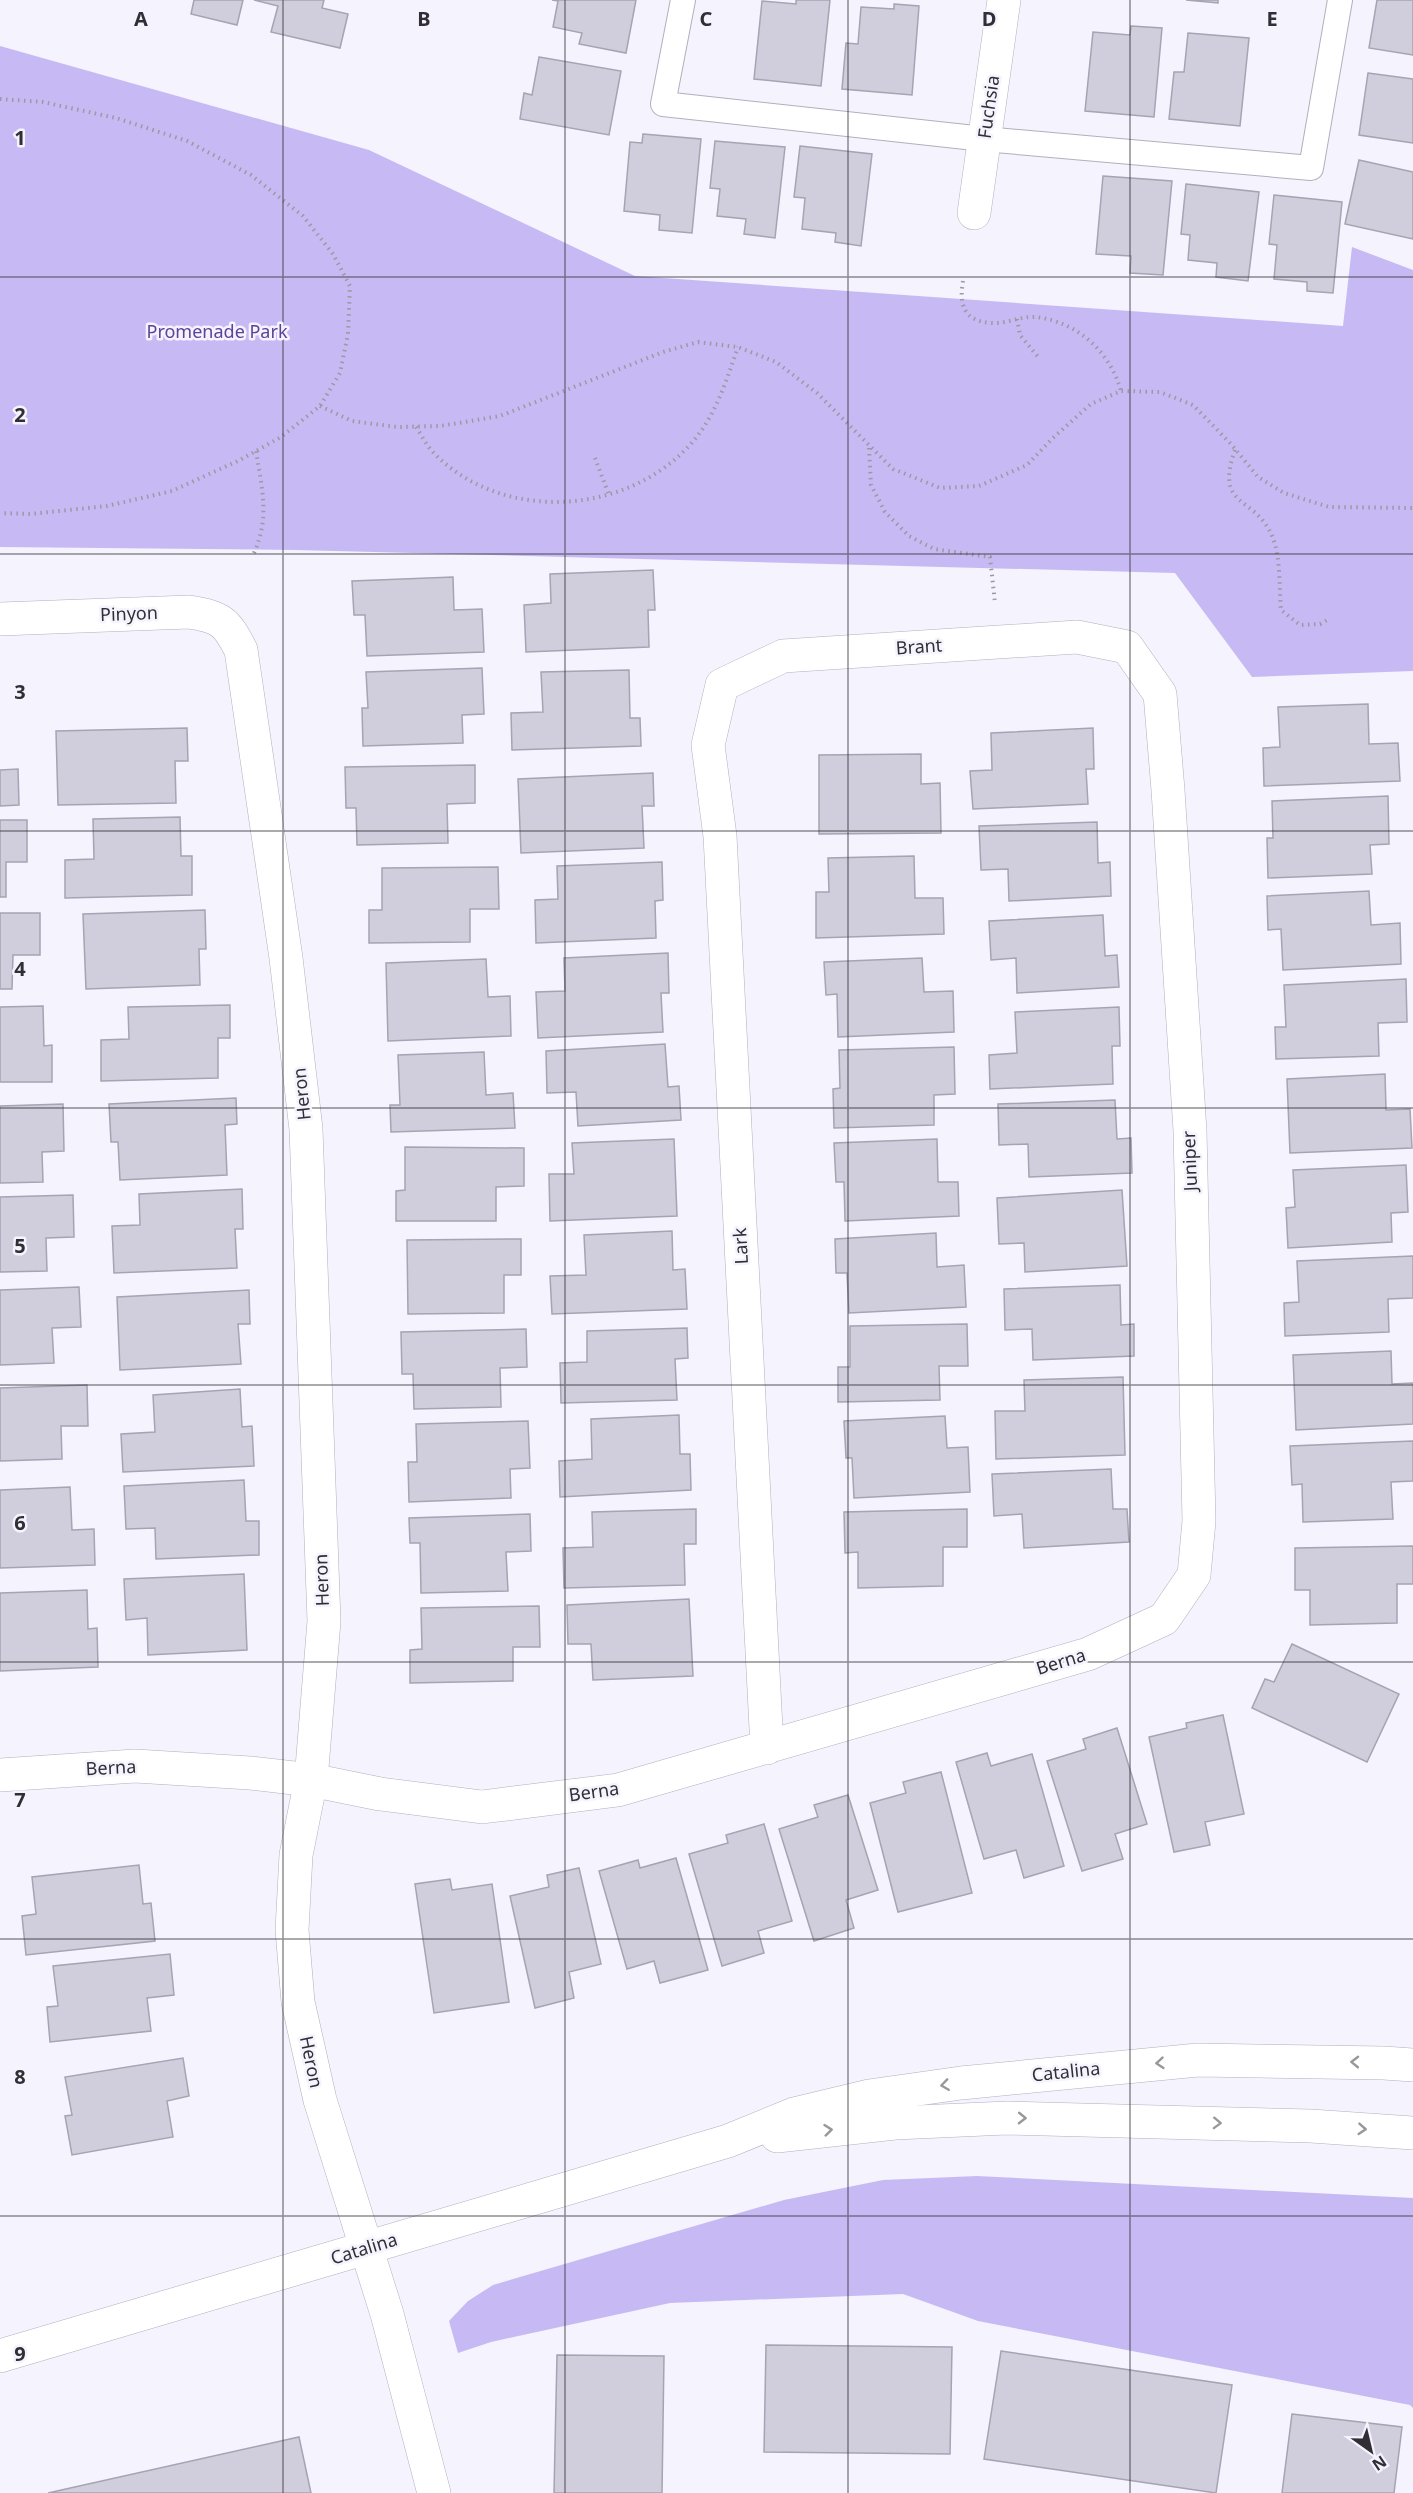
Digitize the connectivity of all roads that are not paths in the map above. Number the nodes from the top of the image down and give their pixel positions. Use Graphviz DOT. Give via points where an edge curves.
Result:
graph roads {
  1 [pos="684,0"];
  2 [pos="1004,0"];
  3 [pos="1340,0"];
  4 [pos="984,139"];
  5 [pos="974,213"];
  6 [pos="0,619"];
  7 [pos="241,650"];
  8 [pos="1160,694"];
  9 [pos="708,745"];
  10 [pos="1164,1619"];
  11 [pos="767,1748"];
  12 [pos="0,1775"];
  13 [pos="311,1780"];
  14 [pos="1413,2065"];
  15 [pos="1413,2133"];
  16 [pos="728,2141"];
  17 [pos="365,2249"];
  18 [pos="0,2356"];
  19 [pos="434,2493"];
  1 -- 4 [label="lane" via="663,104"];
  2 -- 4 [label="street, Fuchsia"];
  3 -- 4 [label="lane" via="1311,168"];
  4 -- 5 [label="street, Fuchsia"];
  6 -- 7 [label="street, Pinyon" via="189,612 211,615 229,627"];
  7 -- 13 [label="street, Heron" via="286,958 306,1129 324,1621"];
  8 -- 9 [label="street, Brant" via="1127,647 1077,637 783,656 722,686"];
  8 -- 10 [label="street, Juniper" via="1190,1131 1199,1521 1194,1575"];
  9 -- 11 [label="street, Lark" via="720,836"];
  10 -- 11 [label="street, Berna" via="1088,1654"];
  11 -- 13 [label="street, Berna" via="618,1791 482,1807 380,1794"];
  12 -- 13 [label="street, Berna" via="135,1766"];
  13 -- 17 [label="street, Heron" via="296,1855 292,1920 298,2002 320,2100"];
  14 -- 16 [label="street, Catalina, one-way" via="1198,2060 961,2083 869,2096 794,2114"];
  16 -- 15 [label="street, Catalina, one-way" via="895,2123 1007,2118 1311,2126"];
  16 -- 17 [label="street, Catalina"];
  17 -- 18 [label="street, Catalina"];
  17 -- 19 [label="street, Heron" via="387,2314"];
}
